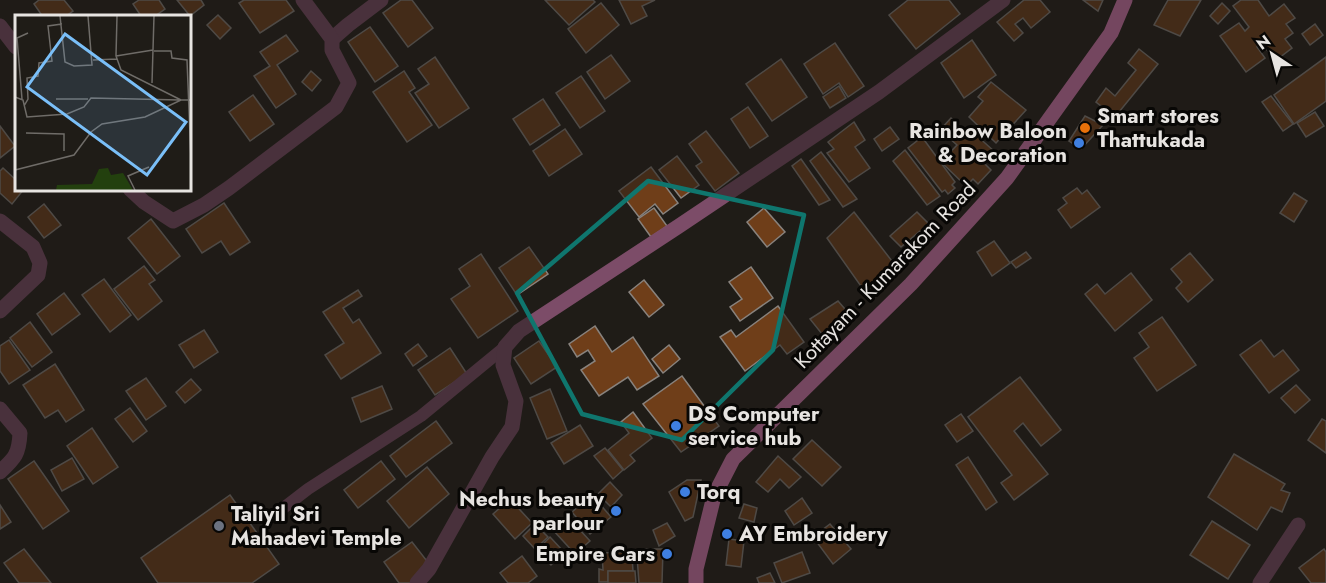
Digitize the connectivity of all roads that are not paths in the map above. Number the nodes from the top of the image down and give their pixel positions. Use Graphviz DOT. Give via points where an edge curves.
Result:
graph roads {
  1 [pos="303,0"];
  2 [pos="381,0"];
  3 [pos="1003,0"];
  4 [pos="1125,0"];
  5 [pos="0,26"];
  6 [pos="332,39"];
  7 [pos="15,46"];
  8 [pos="131,190"];
  9 [pos="0,221"];
  10 [pos="0,311"];
  11 [pos="505,346"];
  12 [pos="0,409"];
  13 [pos="0,472"];
  14 [pos="273,516"];
  15 [pos="1298,525"];
  16 [pos="417,583"];
  17 [pos="696,583"];
  18 [pos="1260,583"];
  1 -- 6 [label="street"];
  2 -- 6 [label="street"];
  3 -- 11 [label="street" via="879,92 519,331"];
  4 -- 17 [label="main road, Kottayam - Kumarakom Road" via="1111,33 1007,178 911,284 734,459 714,496"];
  5 -- 7 [label="street"];
  6 -- 8 [label="street" via="332,50 349,83 336,107 229,189 173,221"];
  9 -- 10 [label="street" via="33,247 40,263 38,275"];
  11 -- 14 [label="lane" via="421,417"];
  11 -- 16 [label="street" via="503,365 516,401 512,427"];
  12 -- 13 [label="street" via="20,433 19,450"];
  15 -- 18 [label="street"];
}
